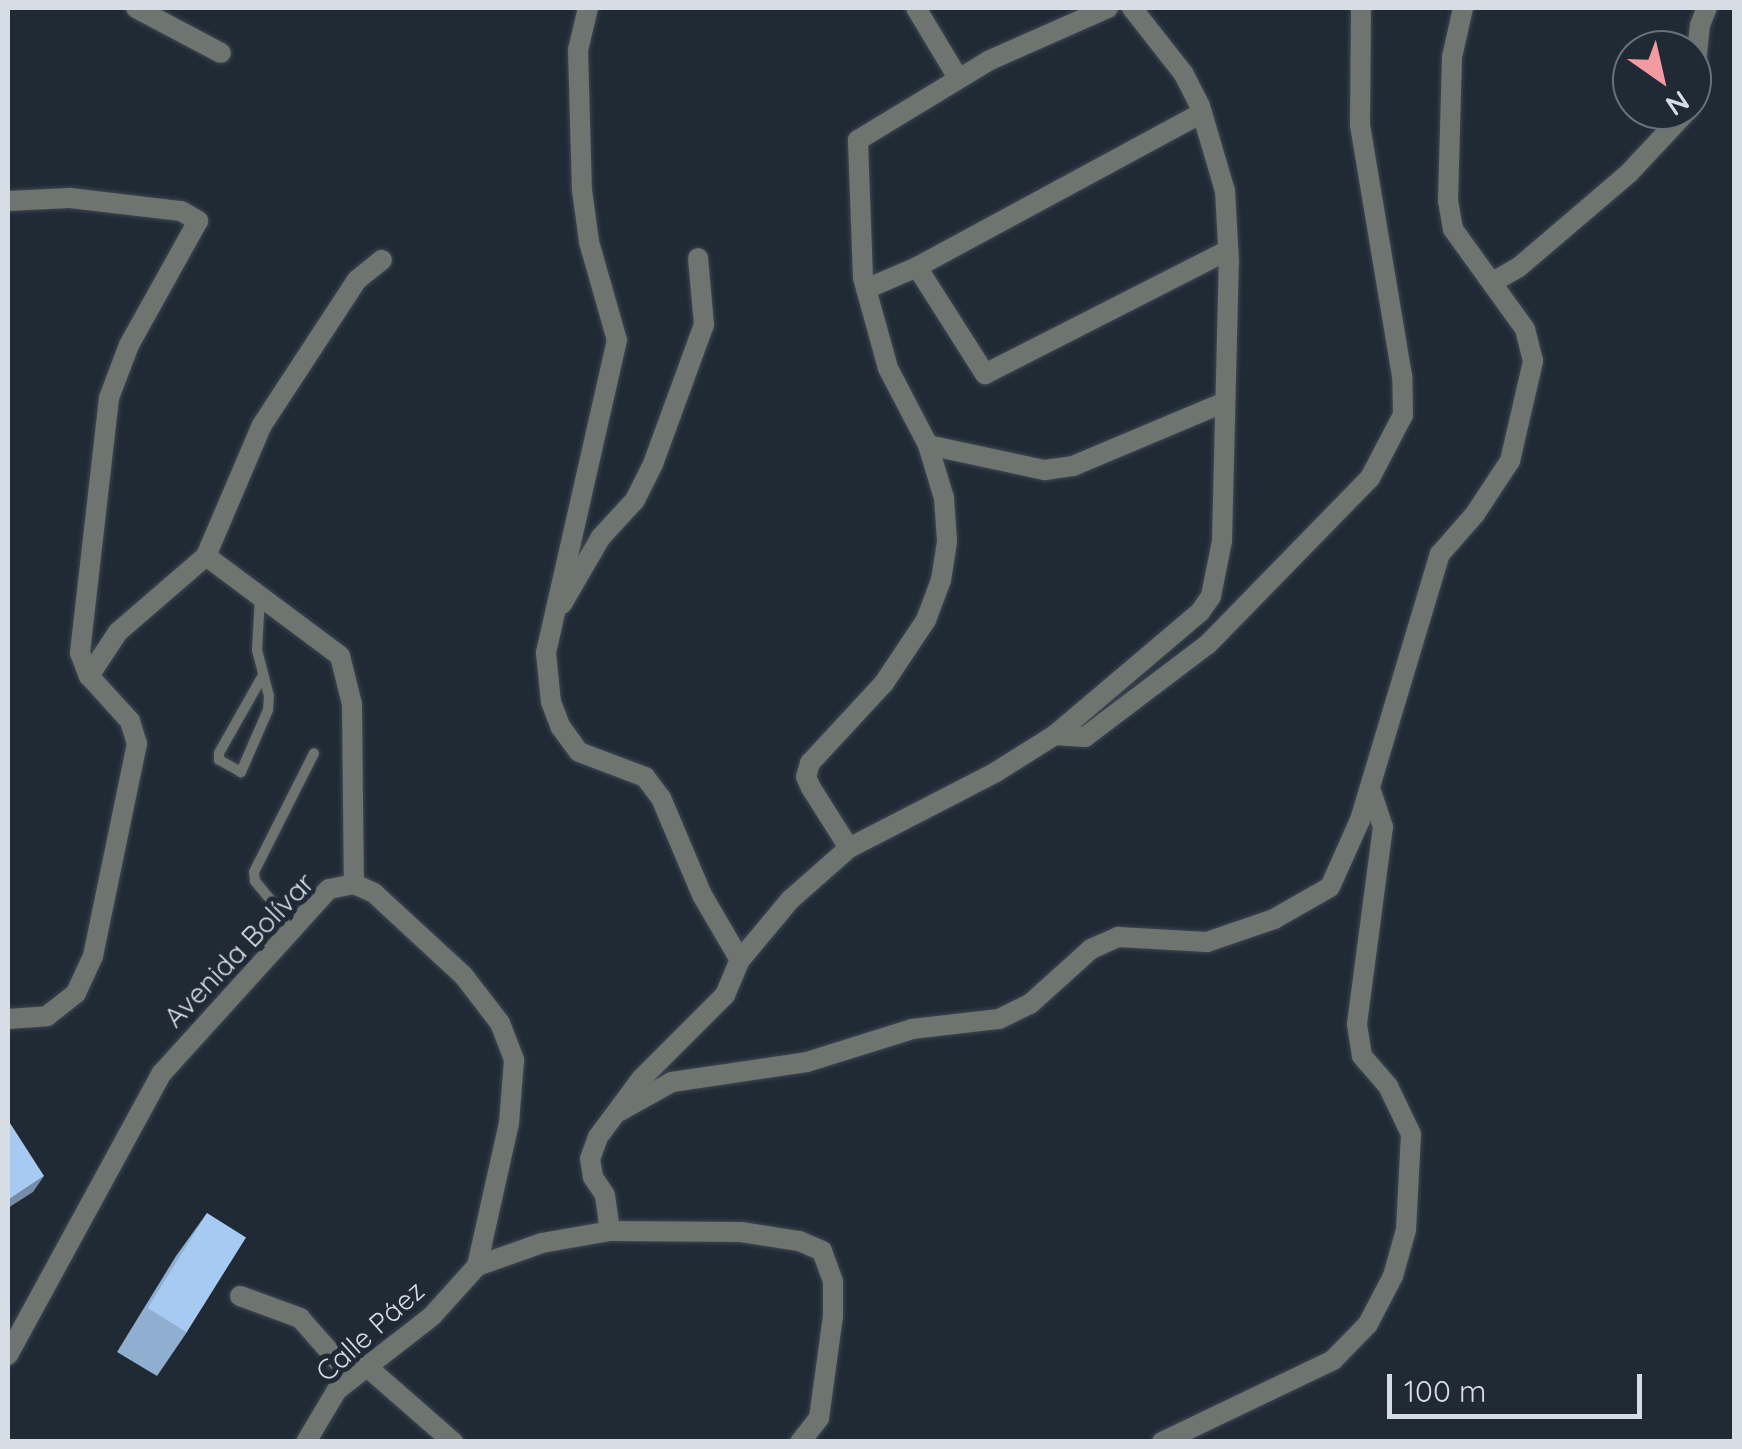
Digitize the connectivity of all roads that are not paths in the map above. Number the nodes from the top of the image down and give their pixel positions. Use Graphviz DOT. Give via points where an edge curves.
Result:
graph roads {
  1 [pos="136,8"];
  2 [pos="588,8"];
  3 [pos="916,8"];
  4 [pos="1108,8"];
  5 [pos="1132,8"];
  6 [pos="1361,8"];
  7 [pos="1463,8"];
  8 [pos="221,54"];
  9 [pos="958,78"];
  10 [pos="1202,113"];
  11 [pos="1669,130"];
  12 [pos="8,201"];
  13 [pos="1228,250"];
  14 [pos="698,258"];
  15 [pos="382,260"];
  16 [pos="917,267"];
  17 [pos="1493,282"];
  18 [pos="866,289"];
  19 [pos="1225,402"];
  20 [pos="928,446"];
  21 [pos="206,556"];
  22 [pos="260,596"];
  23 [pos="552,619"];
  24 [pos="90,676"];
  25 [pos="262,677"];
  26 [pos="1055,735"];
  27 [pos="314,753"];
  28 [pos="1370,788"];
  29 [pos="848,848"];
  30 [pos="354,884"];
  31 [pos="293,928"];
  32 [pos="740,960"];
  33 [pos="8,1019"];
  34 [pos="620,1111"];
  35 [pos="610,1230"];
  36 [pos="477,1266"];
  37 [pos="240,1296"];
  38 [pos="8,1355"];
  39 [pos="358,1371"];
  40 [pos="306,1442"];
  41 [pos="454,1442"];
  42 [pos="800,1442"];
  43 [pos="1162,1442"];
  1 -- 8 [label="street"];
  2 -- 23 [label="street" via="578,50 582,190 617,340"];
  3 -- 9 [label="street"];
  4 -- 9 [label="street"];
  5 -- 10 [label="street" via="1183,74"];
  6 -- 26 [label="street" via="1360,124 1403,415 1370,478 1208,644 1085,737"];
  7 -- 17 [label="street" via="1452,57 1448,201 1453,228"];
  9 -- 18 [label="street" via="858,140"];
  10 -- 13 [label="street" via="1224,191"];
  10 -- 16 [label="street"];
  11 -- 17 [label="street" via="1629,173"];
  12 -- 24 [label="street" via="70,198 181,211 198,221 129,345 110,398 80,653"];
  13 -- 16 [label="street" via="985,374"];
  13 -- 19 [label="street"];
  14 -- 23 [label="street" via="704,325 653,464"];
  15 -- 21 [label="street" via="356,280 262,425"];
  16 -- 18 [label="street"];
  17 -- 28 [label="street" via="1525,328 1533,361 1520,422 1510,461 1440,554"];
  18 -- 20 [label="street" via="888,368"];
  19 -- 20 [label="street" via="1074,466 1045,470"];
  19 -- 26 [label="street" via="1222,541 1211,596"];
  20 -- 29 [label="street" via="944,498 941,580 926,620 884,683 810,763 806,777"];
  21 -- 22 [label="street"];
  21 -- 24 [label="street" via="118,632"];
  22 -- 25 [label="lane" via="255,622"];
  22 -- 30 [label="street" via="340,656 348,675"];
  23 -- 32 [label="street" via="546,653 550,702 560,726 579,752 645,777"];
  24 -- 33 [label="street" via="130,721 137,744 92,956 76,994 46,1016"];
  25 -- 25 [label="lane" via="268,710 241,772 219,760 219,753"];
  26 -- 29 [label="street"];
  27 -- 31 [label="lane" via="254,872"];
  28 -- 34 [label="street" via="1330,887 1274,919 1208,942 1118,937 1091,949 1030,1004 999,1019 912,1029 807,1062 672,1082"];
  28 -- 43 [label="street" via="1383,827 1357,1024 1362,1056 1388,1086 1412,1134 1406,1230 1393,1276 1368,1324 1332,1360"];
  29 -- 32 [label="street" via="790,900"];
  30 -- 31 [label="street, Avenida Bolívar" via="329,889"];
  30 -- 36 [label="street, Avenida Bolívar" via="374,893 463,975 500,1024 514,1060 509,1124"];
  31 -- 38 [label="street, Avenida Bolívar" via="162,1072"];
  32 -- 34 [label="street" via="725,995 642,1079"];
  34 -- 35 [label="street" via="590,1159"];
  35 -- 36 [label="street" via="542,1243"];
  35 -- 42 [label="street" via="741,1232 822,1251 833,1281 832,1316 818,1418"];
  36 -- 39 [label="street, Calle Páez" via="432,1316"];
  37 -- 39 [label="street" via="300,1318"];
  39 -- 40 [label="street, Calle Páez" via="337,1390"];
  39 -- 41 [label="street"];
}
